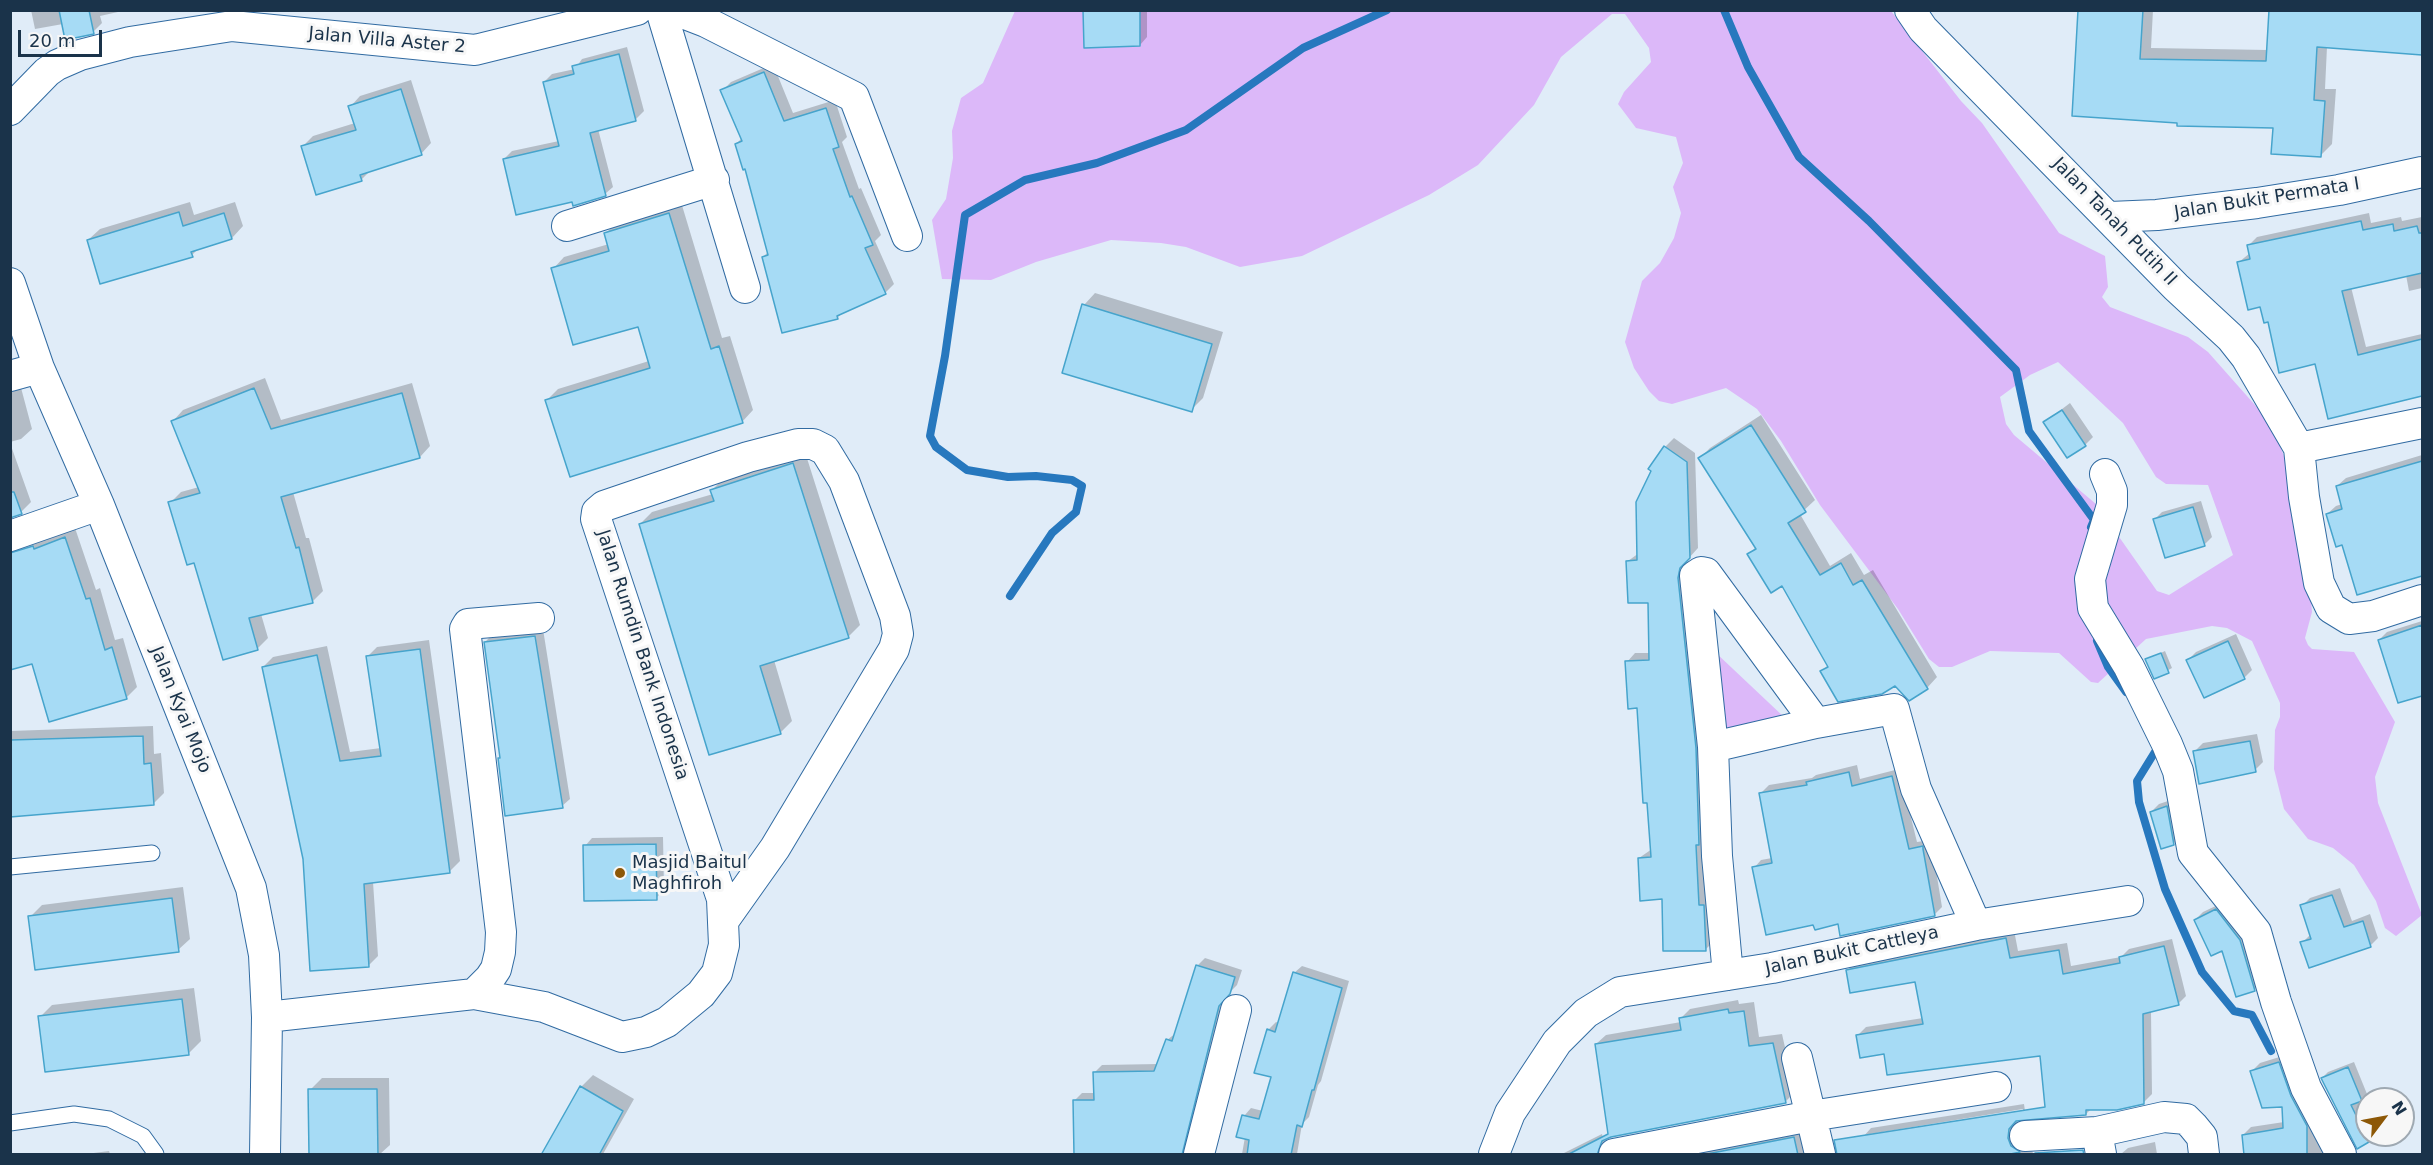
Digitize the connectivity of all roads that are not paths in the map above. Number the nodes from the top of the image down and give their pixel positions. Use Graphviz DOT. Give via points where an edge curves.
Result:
graph roads {
  1 [pos="637,10"];
  2 [pos="661,10"];
  3 [pos="675,10"];
  4 [pos="1910,10"];
  5 [pos="203,20"];
  6 [pos="10,110"];
  7 [pos="2422,172"];
  8 [pos="714,180"];
  9 [pos="2110,217"];
  10 [pos="567,226"];
  11 [pos="907,236"];
  12 [pos="10,283"];
  13 [pos="745,288"];
  14 [pos="39,368"];
  15 [pos="10,376"];
  16 [pos="2422,423"];
  17 [pos="2299,448"];
  18 [pos="2105,474"];
  19 [pos="99,505"];
  20 [pos="10,536"];
  21 [pos="2422,600"];
  22 [pos="539,618"];
  23 [pos="1816,723"];
  24 [pos="1713,747"];
  25 [pos="152,853"];
  26 [pos="10,867"];
  27 [pos="2128,901"];
  28 [pos="724,920"];
  29 [pos="1976,925"];
  30 [pos="1728,975"];
  31 [pos="474,994"];
  32 [pos="1236,1011"];
  33 [pos="267,1017"];
  34 [pos="1797,1058"];
  35 [pos="1996,1087"];
  36 [pos="1811,1116"];
  37 [pos="10,1123"];
  38 [pos="2025,1136"];
  39 [pos="2099,1143"];
  40 [pos="156,1155"];
  41 [pos="265,1155"];
  42 [pos="1199,1155"];
  43 [pos="1494,1155"];
  44 [pos="1614,1155"];
  45 [pos="1820,1155"];
  46 [pos="2204,1155"];
  47 [pos="2341,1155"];
  1 -- 5 [label="street, Jalan Villa Aster 2" via="475,50 232,27"];
  2 -- 8 [label="street"];
  3 -- 11 [label="street" via="854,97"];
  4 -- 9 [label="street, Jalan Tanah Putih II" via="1923,29"];
  5 -- 6 [label="street, Jalan Villa Aster 2" via="80,55 46,72"];
  7 -- 9 [label="street, Jalan Bukit Permata I" via="2258,203"];
  8 -- 10 [label="street"];
  8 -- 13 [label="street"];
  9 -- 17 [label="street, Jalan Tanah Putih II" via="2231,338"];
  12 -- 14 [label="street, Jalan Kyai Mojo"];
  14 -- 15 [label="street"];
  14 -- 19 [label="street, Jalan Kyai Mojo"];
  16 -- 17 [label="street"];
  17 -- 21 [label="street" via="2319,583 2331,608 2349,619 2373,616"];
  18 -- 47 [label="street" via="2112,490 2112,505 2090,579 2093,608 2129,667 2167,744 2178,771 2193,853 2256,932 2306,1088"];
  19 -- 20 [label="street"];
  19 -- 33 [label="street, Jalan Kyai Mojo" via="251,888 264,955"];
  22 -- 31 [label="street" via="468,624 465,629 501,932 496,969"];
  23 -- 24 [label="street"];
  23 -- 24 [label="street" via="1706,573 1701,572 1695,576"];
  23 -- 29 [label="street" via="1894,709 1916,789"];
  24 -- 30 [label="street" via="1717,856"];
  25 -- 26 [label="lane"];
  27 -- 29 [label="street, Jalan Bukit Cattleya"];
  28 -- 28 [label="street, Jalan Rumdin Bank Indonesia" via="722,899 596,519 597,512 604,506 748,457 813,444 825,450 844,481 895,616 898,634 894,649 775,848"];
  28 -- 31 [label="street, Jalan Rumdin Bank Indonesia" via="721,958 710,984 667,1022 640,1033 622,1037 544,1007"];
  29 -- 30 [label="street, Jalan Bukit Cattleya"];
  30 -- 43 [label="street, Jalan Bukit Cattleya" via="1620,992 1586,1013 1557,1042 1510,1113"];
  31 -- 33 [label="street, Jalan Rumdin Bank Indonesia"];
  32 -- 42 [label="street"];
  33 -- 41 [label="street, Jalan Kyai Mojo"];
  34 -- 36 [label="street"];
  35 -- 36 [label="street"];
  36 -- 44 [label="street"];
  36 -- 45 [label="street"];
  37 -- 40 [label="lane" via="75,1114 109,1119 143,1136"];
  38 -- 39 [label="street"];
  39 -- 46 [label="street" via="2164,1117 2186,1119 2202,1137"];
}
